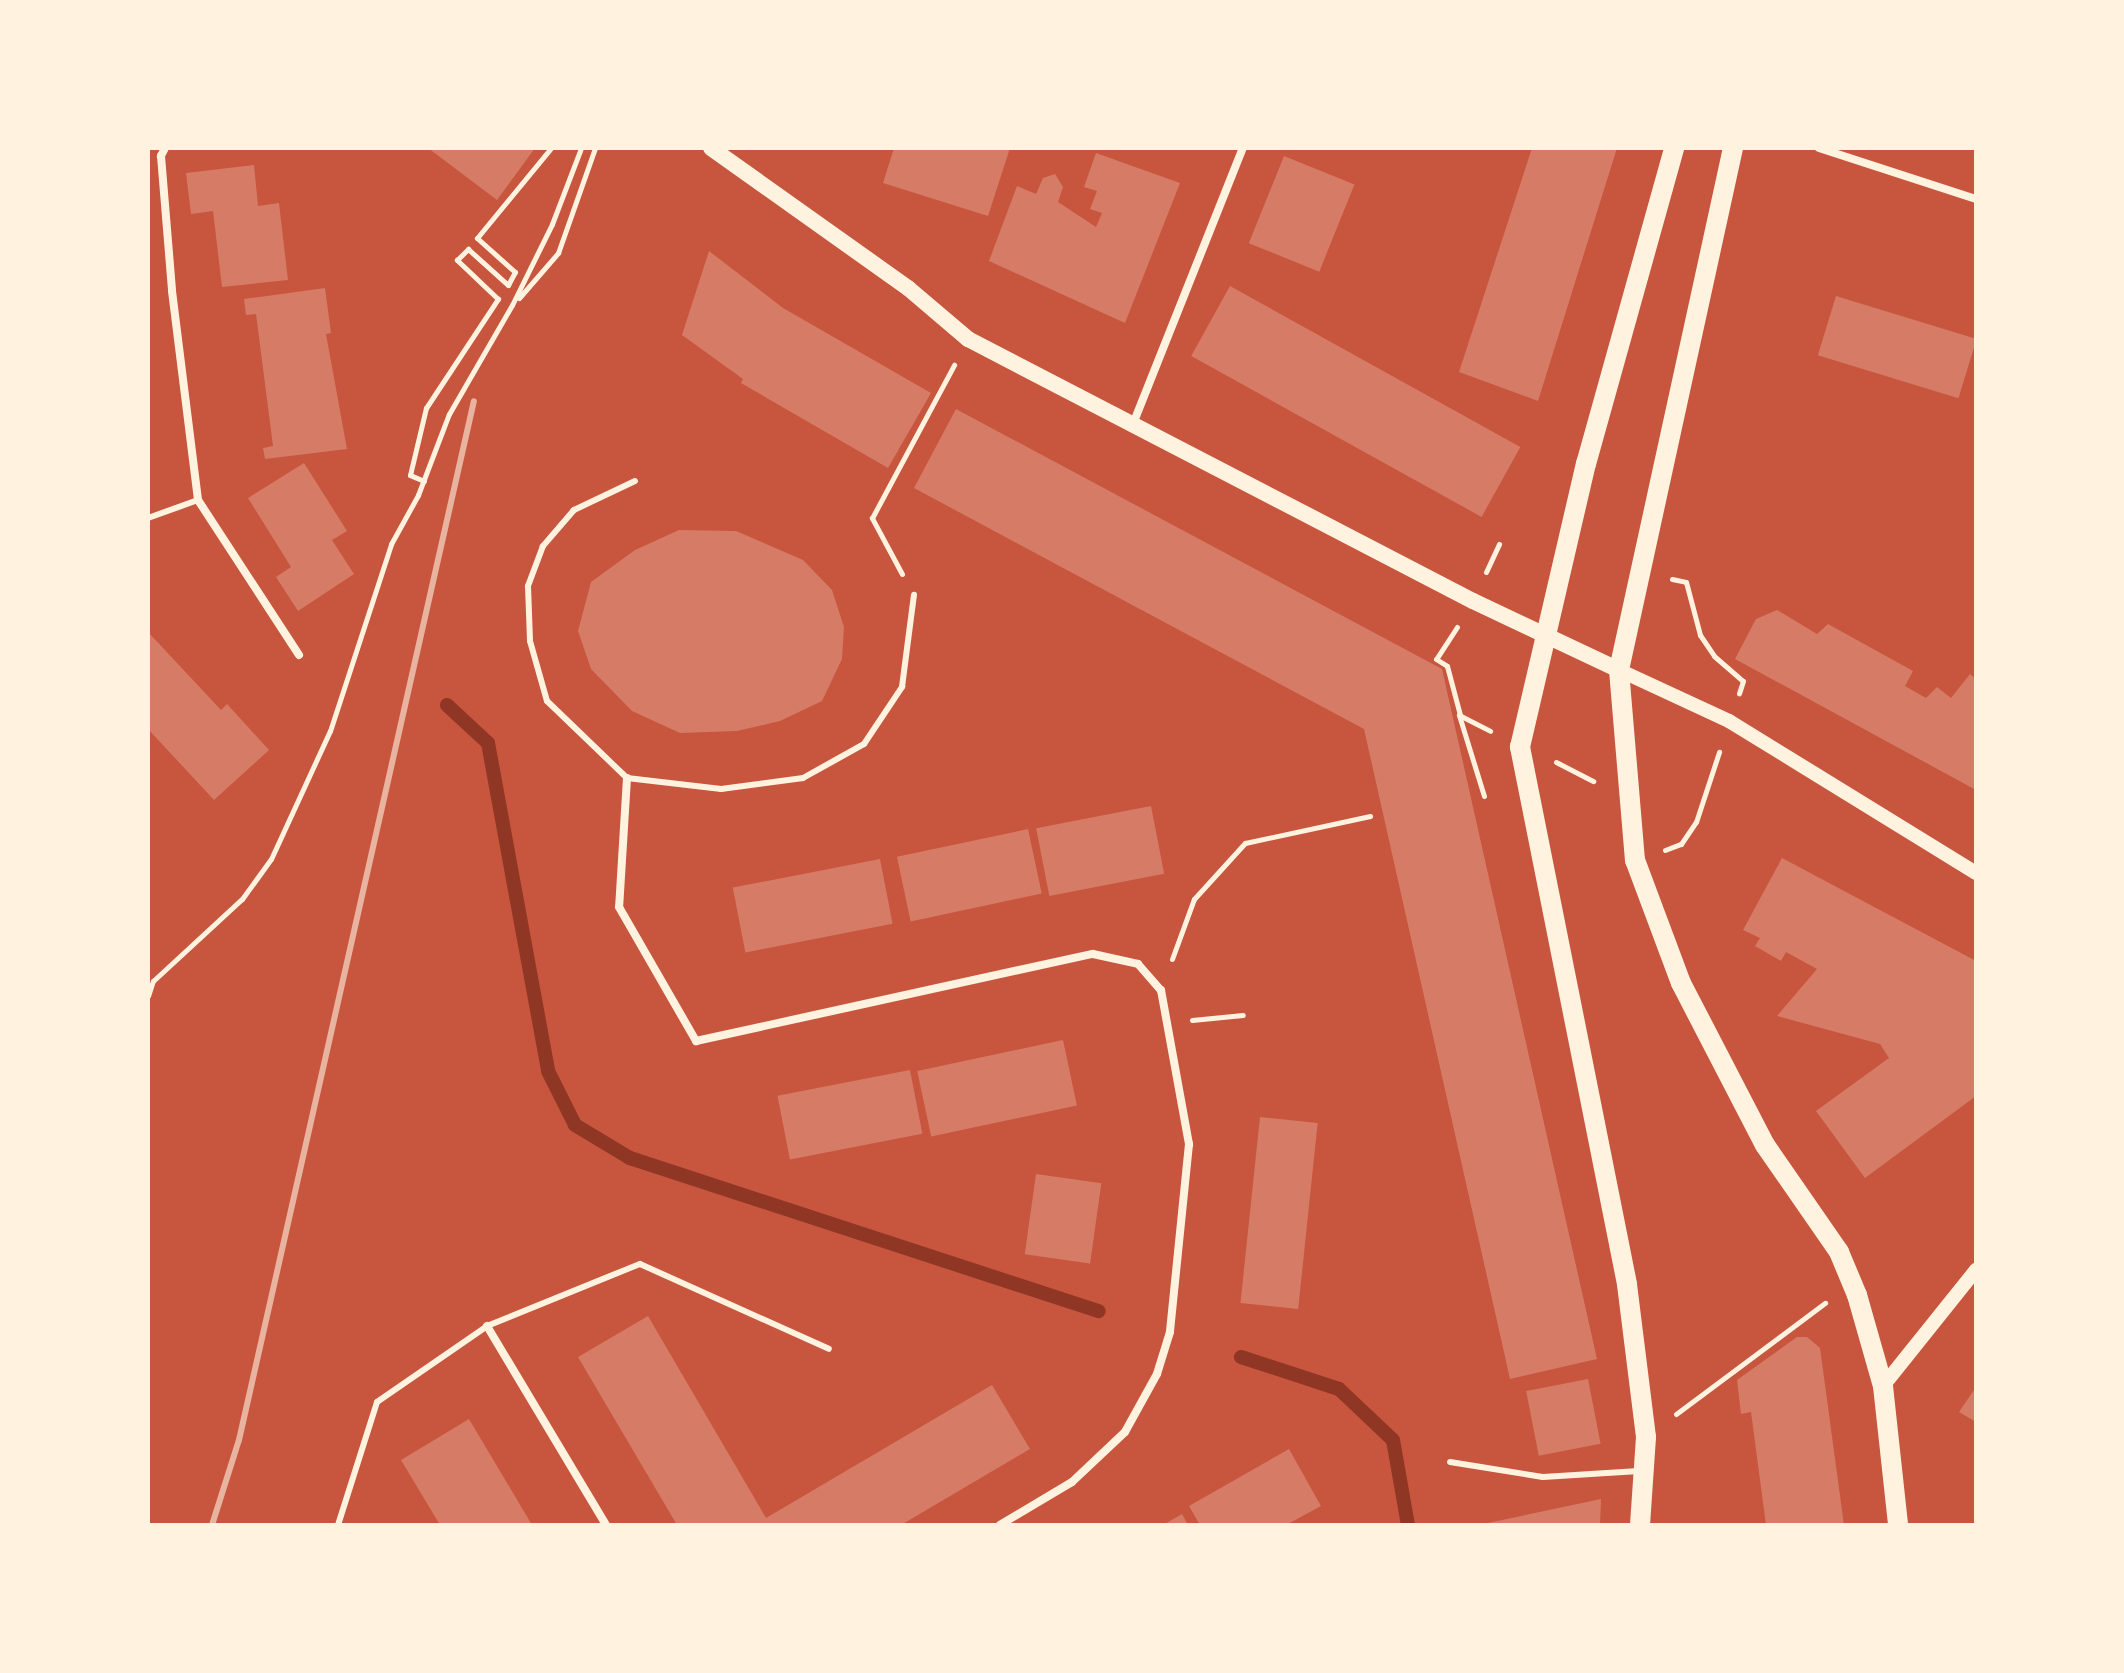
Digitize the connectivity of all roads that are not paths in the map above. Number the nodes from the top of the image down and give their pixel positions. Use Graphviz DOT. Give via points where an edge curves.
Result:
graph roads {
  1 [pos="165,148"];
  2 [pos="1243,148"];
  3 [pos="1674,148"];
  4 [pos="1733,148"];
  5 [pos="1819,148"];
  6 [pos="722,151"];
  7 [pos="1976,199"];
  8 [pos="1133,424"];
  9 [pos="635,481"];
  10 [pos="198,500"];
  11 [pos="148,518"];
  12 [pos="914,595"];
  13 [pos="1544,634"];
  14 [pos="299,655"];
  15 [pos="1619,670"];
  16 [pos="627,778"];
  17 [pos="1976,873"];
  18 [pos="1976,1270"];
  19 [pos="487,1326"];
  20 [pos="829,1349"];
  21 [pos="1883,1386"];
  22 [pos="1450,1462"];
  23 [pos="1643,1471"];
  24 [pos="338,1525"];
  25 [pos="606,1525"];
  26 [pos="1000,1525"];
  27 [pos="1640,1525"];
  28 [pos="1898,1525"];
  1 -- 10 [label="street" via="161,156 172,291"];
  2 -- 8 [label="street"];
  3 -- 13 [label="main road"];
  4 -- 15 [label="main road"];
  5 -- 7 [label="street"];
  6 -- 8 [label="main road" via="908,288 968,339"];
  8 -- 13 [label="main road"];
  9 -- 16 [label="lane" via="574,510 543,546 528,586 530,641 547,701"];
  10 -- 11 [label="lane"];
  10 -- 14 [label="street"];
  12 -- 16 [label="lane" via="902,687 864,744 803,778 721,789"];
  13 -- 15 [label="main road"];
  13 -- 23 [label="main road" via="1520,747 1627,1284 1646,1437"];
  15 -- 17 [label="street" via="1729,721"];
  15 -- 21 [label="main road" via="1635,860 1681,983 1765,1145 1839,1252"];
  16 -- 26 [label="street" via="619,907 696,1041 1093,954 1138,964 1161,990 1189,1144 1178,1289 1157,1374 1125,1432 1103,1456 1072,1482"];
  18 -- 21 [label="street"];
  19 -- 20 [label="lane" via="640,1264"];
  19 -- 24 [label="lane" via="377,1402"];
  19 -- 25 [label="street"];
  21 -- 28 [label="main road"];
  22 -- 23 [label="lane" via="1543,1477"];
  23 -- 27 [label="main road"];
}
